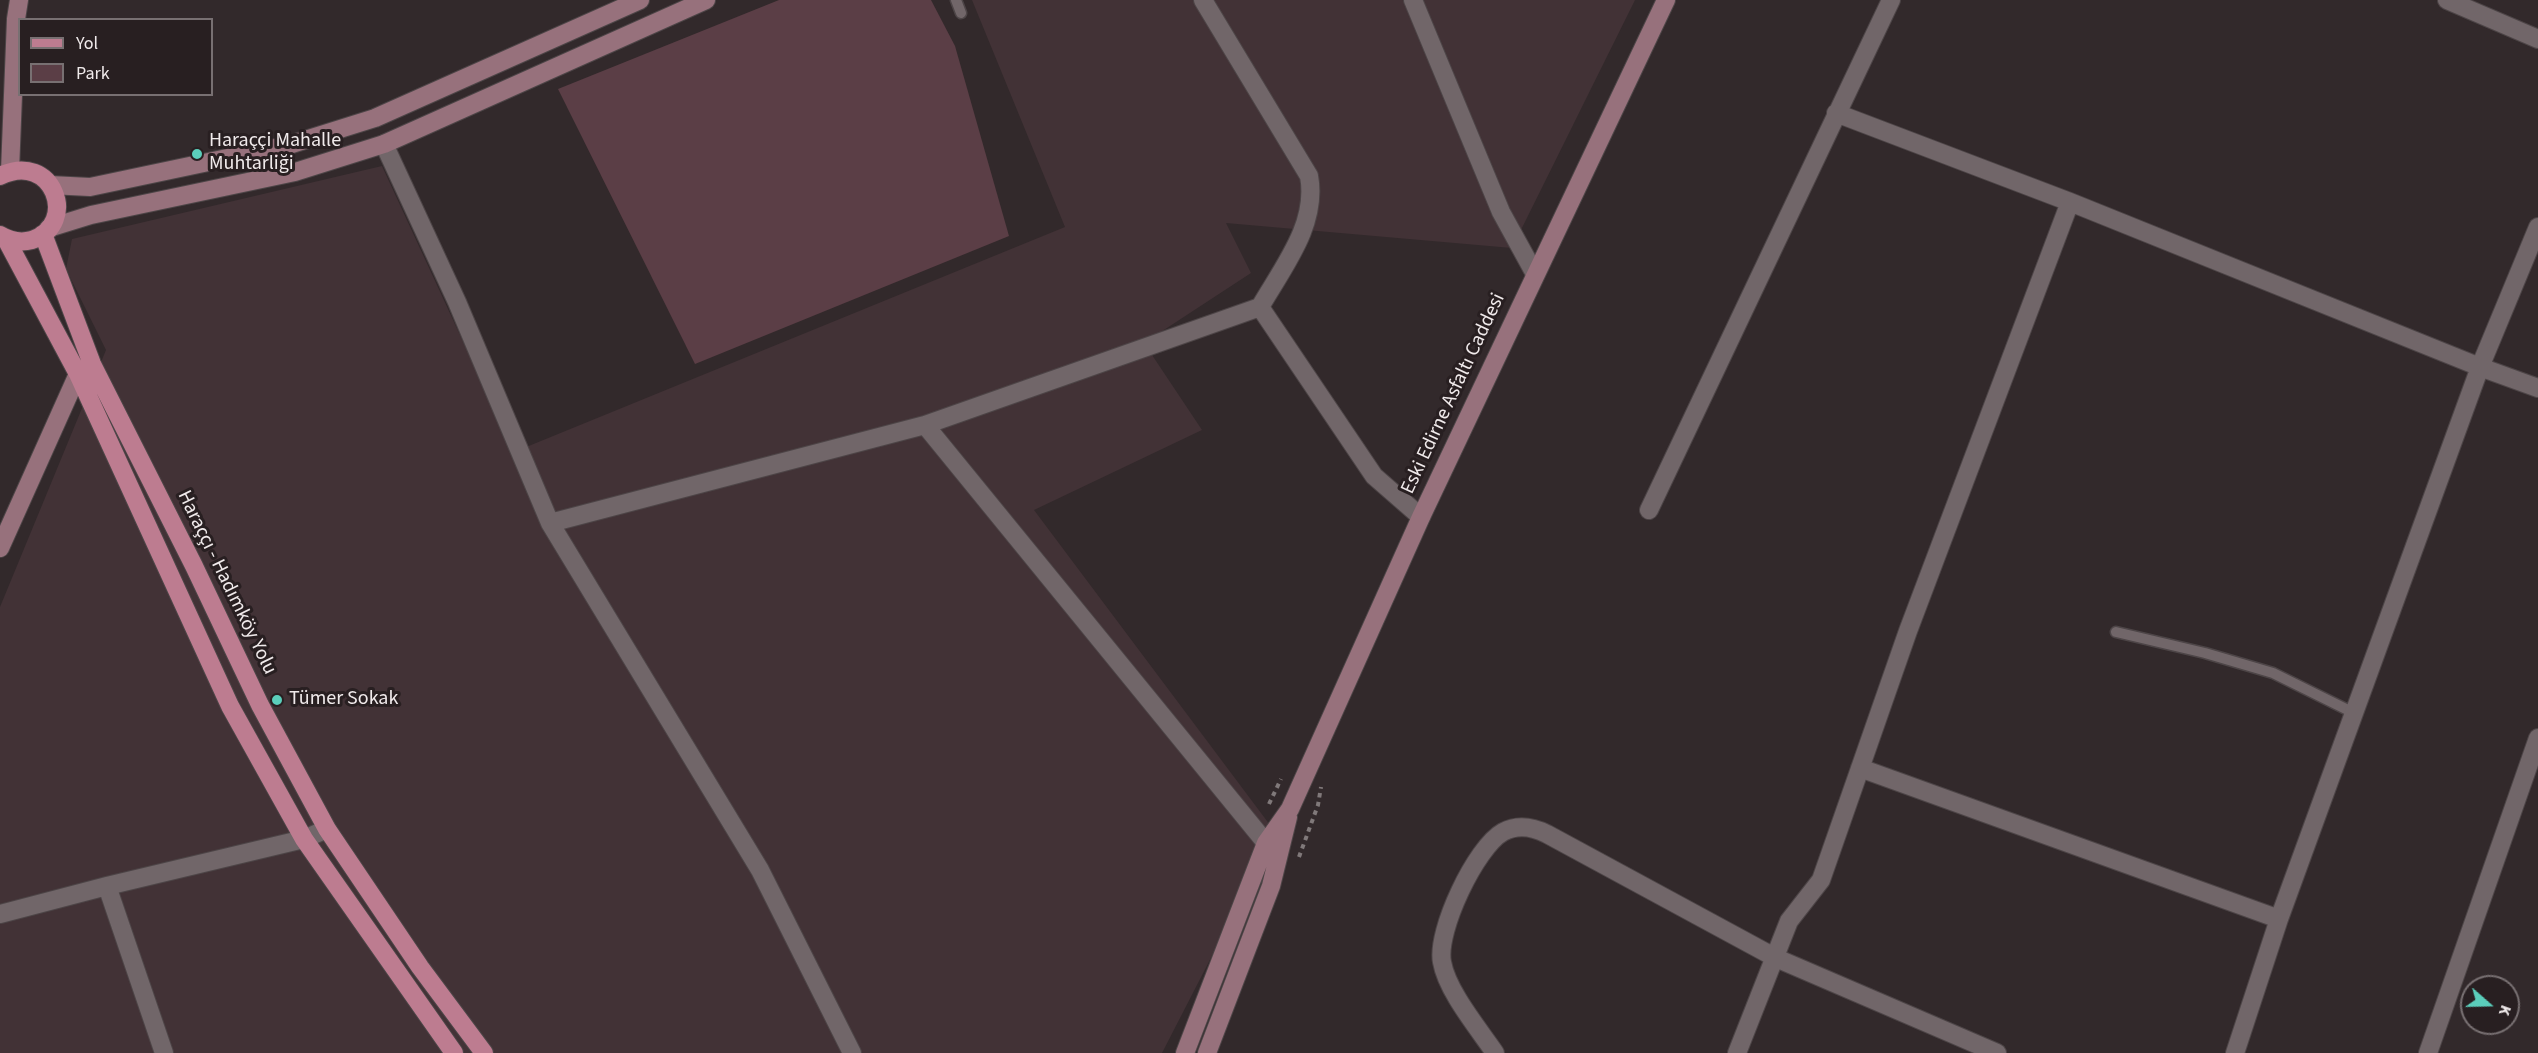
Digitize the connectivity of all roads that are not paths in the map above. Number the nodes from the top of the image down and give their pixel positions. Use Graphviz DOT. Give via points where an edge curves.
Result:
graph roads {
  1 [pos="19,0"];
  2 [pos="640,0"];
  3 [pos="706,0"];
  4 [pos="956,0"];
  5 [pos="1203,0"];
  6 [pos="1413,0"];
  7 [pos="1666,0"];
  8 [pos="1891,0"];
  9 [pos="2447,0"];
  10 [pos="961,13"];
  11 [pos="2538,39"];
  12 [pos="1836,112"];
  13 [pos="375,118"];
  14 [pos="384,144"];
  15 [pos="5,174"];
  16 [pos="50,185"];
  17 [pos="2070,202"];
  18 [pos="2538,227"];
  19 [pos="46,231"];
  20 [pos="3,237"];
  21 [pos="1535,274"];
  22 [pos="1260,307"];
  23 [pos="2480,367"];
  24 [pos="85,369"];
  25 [pos="2538,388"];
  26 [pos="925,425"];
  27 [pos="1649,510"];
  28 [pos="1421,517"];
  29 [pos="550,523"];
  30 [pos="0,548"];
  31 [pos="2116,632"];
  32 [pos="2354,712"];
  33 [pos="2538,738"];
  34 [pos="1860,768"];
  35 [pos="1290,809"];
  36 [pos="327,829"];
  37 [pos="304,839"];
  38 [pos="1266,843"];
  39 [pos="107,886"];
  40 [pos="0,914"];
  41 [pos="2279,919"];
  42 [pos="1776,958"];
  43 [pos="164,1053"];
  44 [pos="454,1053"];
  45 [pos="484,1053"];
  46 [pos="852,1053"];
  47 [pos="1185,1053"];
  48 [pos="1206,1053"];
  49 [pos="1496,1053"];
  50 [pos="1737,1053"];
  51 [pos="1997,1053"];
  52 [pos="2235,1053"];
  53 [pos="2428,1053"];
  1 -- 15 [label="main road"];
  2 -- 13 [label="main road"];
  3 -- 14 [label="main road"];
  4 -- 10 [label="lane"];
  5 -- 22 [label="street" via="1309,176 1312,193 1299,239"];
  6 -- 21 [label="street" via="1501,213"];
  7 -- 21 [label="main road, Eski Edirne Asfaltı Caddesi"];
  8 -- 12 [label="street"];
  9 -- 11 [label="street"];
  12 -- 17 [label="street"];
  12 -- 27 [label="street"];
  13 -- 14 [label="main road"];
  13 -- 16 [label="main road" via="289,146 130,180 90,188"];
  14 -- 19 [label="main road" via="295,172 92,215"];
  14 -- 29 [label="street" via="457,302"];
  15 -- 16 [label="main road" via="32,171"];
  16 -- 19 [label="main road" via="57,207"];
  17 -- 23 [label="street"];
  17 -- 34 [label="street"];
  18 -- 23 [label="street"];
  19 -- 20 [label="main road" via="27,241"];
  19 -- 24 [label="main road, Haraççı - Hadımköy Yolu"];
  20 -- 24 [label="main road, Haraççı - Hadımköy Yolu"];
  21 -- 28 [label="main road, Eski Edirne Asfaltı Caddesi"];
  22 -- 26 [label="street"];
  22 -- 28 [label="street" via="1374,476"];
  23 -- 25 [label="street"];
  23 -- 32 [label="street"];
  24 -- 30 [label="main road"];
  24 -- 36 [label="main road, Haraççı - Hadımköy Yolu" via="194,566 260,705"];
  24 -- 37 [label="main road, Haraççı - Hadımköy Yolu" via="230,706"];
  26 -- 29 [label="street"];
  26 -- 38 [label="street"];
  28 -- 35 [label="main road, Eski Edirne Asfaltı Caddesi"];
  29 -- 46 [label="street" via="760,870"];
  31 -- 32 [label="lane" via="2273,674"];
  32 -- 41 [label="street"];
  33 -- 53 [label="street"];
  34 -- 41 [label="street"];
  34 -- 42 [label="street" via="1821,880 1789,921"];
  35 -- 38 [label="main road"];
  35 -- 48 [label="main road" via="1271,886"];
  36 -- 37 [label="street"];
  36 -- 45 [label="main road, Haraççı - Hadımköy Yolu" via="420,967"];
  37 -- 39 [label="street"];
  37 -- 44 [label="main road, Haraççı - Hadımköy Yolu"];
  38 -- 47 [label="main road"];
  39 -- 40 [label="street"];
  39 -- 43 [label="street"];
  41 -- 52 [label="street"];
  42 -- 49 [label="street" via="1537,829 1509,829 1495,837 1476,862 1442,939 1442,962 1456,996"];
  42 -- 50 [label="street"];
  42 -- 51 [label="street"];
}
